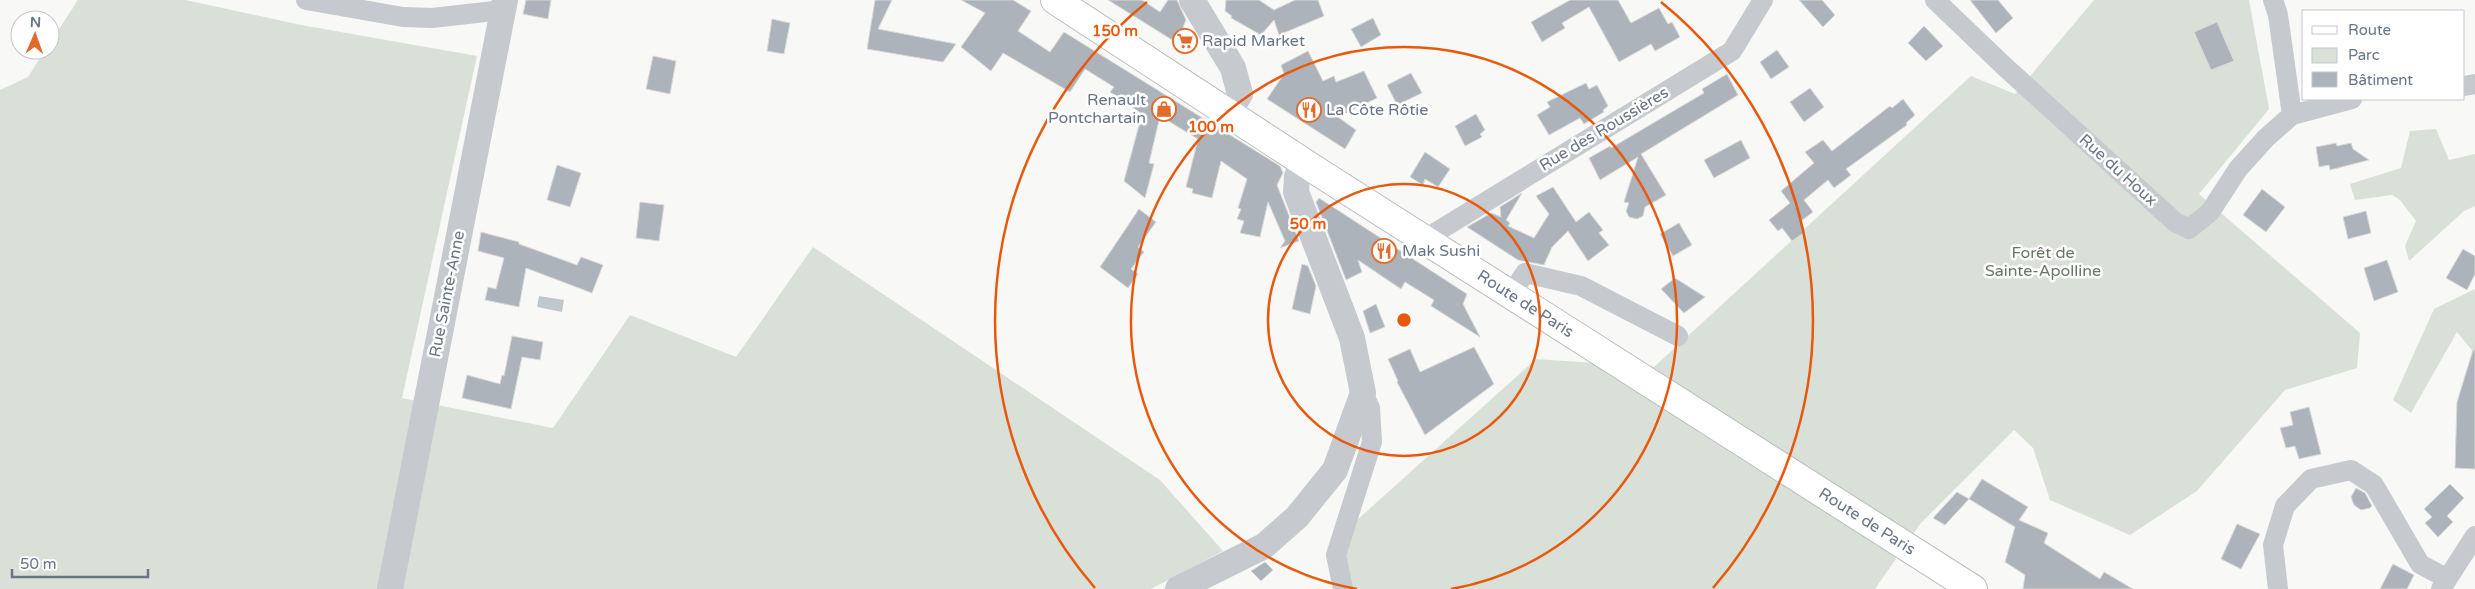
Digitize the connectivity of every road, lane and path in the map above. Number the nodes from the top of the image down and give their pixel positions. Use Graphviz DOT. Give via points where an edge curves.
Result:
graph roads {
  1 [pos="306,0"];
  2 [pos="1055,0"];
  3 [pos="1192,0"];
  4 [pos="1763,0"];
  5 [pos="1935,0"];
  6 [pos="2273,0"];
  7 [pos="504,5"];
  8 [pos="2348,100"];
  9 [pos="1229,112"];
  10 [pos="2292,115"];
  11 [pos="1305,163"];
  12 [pos="1425,239"];
  13 [pos="1510,294"];
  14 [pos="1678,336"];
  15 [pos="1362,393"];
  16 [pos="2475,536"];
  17 [pos="2444,586"];
  18 [pos="390,589"];
  19 [pos="1178,589"];
  20 [pos="1343,589"];
  21 [pos="1974,589"];
  22 [pos="2278,589"];
  1 -- 7 [label="street" via="432,18"];
  2 -- 9 [label="main road, Route de Paris"];
  3 -- 9 [label="street" via="1236,76 1240,94"];
  4 -- 12 [label="street, Rue des Roussières" via="1732,51"];
  5 -- 10 [label="street, Rue du Houx" via="2175,222 2189,229 2210,212 2238,169"];
  6 -- 10 [label="street"];
  7 -- 18 [label="street, Rue Sainte-Anne"];
  8 -- 10 [label="street"];
  9 -- 11 [label="main road, Route de Paris"];
  11 -- 12 [label="main road, Route de Paris"];
  11 -- 15 [label="street" via="1297,176 1296,192 1352,338"];
  12 -- 13 [label="main road, Route de Paris"];
  13 -- 14 [label="street" via="1525,272 1552,278 1580,286"];
  13 -- 21 [label="main road, Route de Paris"];
  15 -- 19 [label="street" via="1335,470 1297,517 1264,546"];
  15 -- 20 [label="street" via="1370,408 1372,442 1336,554"];
  16 -- 17 [label="street"];
  17 -- 22 [label="street" via="2420,564 2374,485 2351,470 2311,479 2285,506 2273,545"];
}
